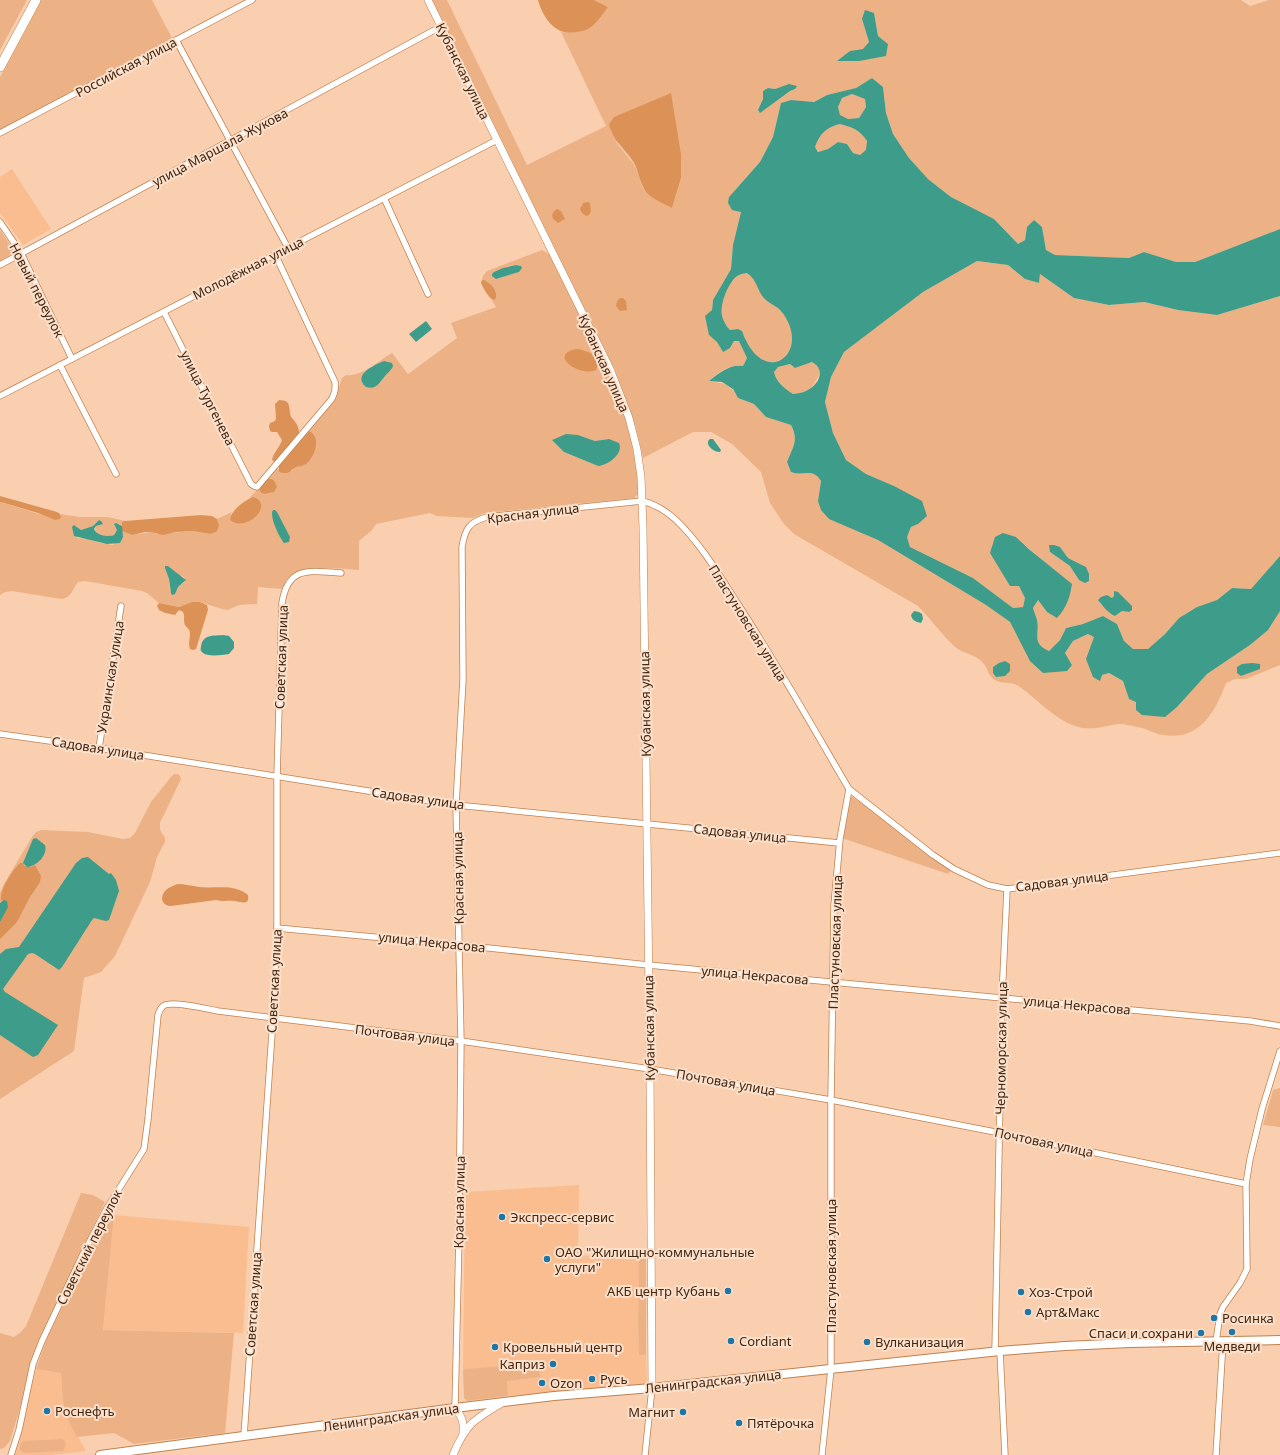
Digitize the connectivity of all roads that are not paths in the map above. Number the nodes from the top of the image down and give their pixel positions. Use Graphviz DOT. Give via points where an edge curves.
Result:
graph roads {
  1 [pos="36,0"];
  2 [pos="252,0"];
  3 [pos="428,0"];
  4 [pos="440,27"];
  5 [pos="176,40"];
  6 [pos="0,67"];
  7 [pos="0,133"];
  8 [pos="497,140"];
  9 [pos="230,142"];
  10 [pos="384,198"];
  11 [pos="0,222"];
  12 [pos="288,248"];
  13 [pos="21,253"];
  14 [pos="275,254"];
  15 [pos="0,265"];
  16 [pos="428,294"];
  17 [pos="164,312"];
  18 [pos="72,359"];
  19 [pos="60,366"];
  20 [pos="0,396"];
  21 [pos="116,474"];
  22 [pos="642,501"];
  23 [pos="341,573"];
  24 [pos="121,606"];
  25 [pos="0,734"];
  26 [pos="98,748"];
  27 [pos="277,777"];
  28 [pos="849,789"];
  29 [pos="456,805"];
  30 [pos="646,824"];
  31 [pos="839,843"];
  32 [pos="1280,853"];
  33 [pos="1007,888"];
  34 [pos="277,928"];
  35 [pos="460,944"];
  36 [pos="648,965"];
  37 [pos="833,982"];
  38 [pos="1002,998"];
  39 [pos="158,1015"];
  40 [pos="273,1019"];
  41 [pos="1280,1026"];
  42 [pos="461,1041"];
  43 [pos="1280,1051"];
  44 [pos="650,1069"];
  45 [pos="831,1100"];
  46 [pos="1000,1133"];
  47 [pos="1246,1184"];
  48 [pos="1280,1340"];
  49 [pos="1220,1342"];
  50 [pos="998,1351"];
  51 [pos="831,1369"];
  52 [pos="652,1388"];
  53 [pos="504,1402"];
  54 [pos="455,1408"];
  55 [pos="463,1433"];
  56 [pos="244,1436"];
  57 [pos="11,1455"];
  58 [pos="100,1455"];
  59 [pos="453,1455"];
  60 [pos="645,1455"];
  61 [pos="822,1455"];
  62 [pos="1005,1455"];
  63 [pos="1216,1455"];
  1 -- 6 [label="main road"];
  2 -- 5 [label="street, Российская улица"];
  3 -- 4 [label="street, Кубанская улица"];
  4 -- 8 [label="street, Кубанская улица"];
  4 -- 9 [label="street, улица Маршала Жукова"];
  5 -- 7 [label="street, Российская улица"];
  5 -- 9 [label="street"];
  8 -- 10 [label="street, Молодёжная улица"];
  8 -- 22 [label="street, Кубанская улица" via="618,388 637,449"];
  9 -- 12 [label="street"];
  9 -- 13 [label="street, улица Маршала Жукова"];
  10 -- 12 [label="street, Молодёжная улица"];
  10 -- 16 [label="street"];
  11 -- 13 [label="street, Новый переулок"];
  12 -- 14 [label="street, Молодёжная улица"];
  13 -- 15 [label="street, улица Маршала Жукова"];
  13 -- 18 [label="street, Новый переулок"];
  14 -- 17 [label="street, Молодёжная улица"];
  14 -- 17 [label="street, улица Тургенева" via="336,387 331,400 257,487 252,484"];
  17 -- 18 [label="street, Молодёжная улица"];
  18 -- 19 [label="street, Молодёжная улица"];
  19 -- 20 [label="street, Молодёжная улица"];
  19 -- 21 [label="street"];
  22 -- 28 [label="street, Пластуновская улица" via="653,504 669,514 699,546 752,625"];
  22 -- 29 [label="street, Красная улица" via="487,517 475,521 468,528 462,547 463,679"];
  22 -- 30 [label="street, Кубанская улица"];
  23 -- 27 [label="street, Советская улица" via="312,571 298,574 286,588 281,613"];
  24 -- 26 [label="street, Украинская улица"];
  25 -- 26 [label="street, Садовая улица"];
  26 -- 27 [label="street, Садовая улица"];
  27 -- 29 [label="street, Садовая улица"];
  27 -- 34 [label="street, Советская улица"];
  28 -- 31 [label="street, Пластуновская улица"];
  28 -- 33 [label="street, Садовая улица" via="954,869 988,885"];
  29 -- 30 [label="street, Садовая улица"];
  29 -- 35 [label="street, Красная улица"];
  30 -- 31 [label="street, Садовая улица"];
  30 -- 36 [label="street, Кубанская улица"];
  31 -- 37 [label="street, Пластуновская улица" via="834,905"];
  32 -- 33 [label="street, Садовая улица"];
  33 -- 38 [label="street, Черноморская улица"];
  34 -- 35 [label="street, улица Некрасова"];
  34 -- 40 [label="street, Советская улица"];
  35 -- 36 [label="street, улица Некрасова"];
  35 -- 42 [label="street, Красная улица"];
  36 -- 37 [label="street, улица Некрасова"];
  36 -- 44 [label="street, Кубанская улица"];
  37 -- 38 [label="street, улица Некрасова"];
  37 -- 45 [label="street, Пластуновская улица"];
  38 -- 41 [label="street, улица Некрасова"];
  38 -- 46 [label="street, Черноморская улица"];
  39 -- 40 [label="street, Почтовая улица" via="163,1006 170,1004"];
  39 -- 57 [label="street, Советский переулок" via="144,1149 107,1208 42,1341 33,1364"];
  40 -- 42 [label="street, Почтовая улица"];
  40 -- 56 [label="street, Советская улица"];
  42 -- 44 [label="street, Почтовая улица"];
  42 -- 54 [label="street, Красная улица"];
  43 -- 47 [label="street" via="1262,1109"];
  44 -- 45 [label="street, Почтовая улица"];
  44 -- 52 [label="street, Кубанская улица"];
  45 -- 46 [label="street, Почтовая улица"];
  45 -- 51 [label="street, Пластуновская улица"];
  46 -- 47 [label="street, Почтовая улица"];
  46 -- 50 [label="street, Черноморская улица"];
  47 -- 49 [label="street" via="1247,1269 1220,1314"];
  48 -- 49 [label="main road, Ленинградская улица"];
  49 -- 50 [label="main road, Ленинградская улица" via="1065,1346"];
  49 -- 63 [label="street"];
  50 -- 51 [label="main road, Ленинградская улица"];
  50 -- 62 [label="street, Черноморская улица"];
  51 -- 52 [label="main road, Ленинградская улица"];
  51 -- 61 [label="street, Пластуновская улица"];
  52 -- 53 [label="main road, Ленинградская улица"];
  52 -- 60 [label="street, Кубанская улица"];
  53 -- 54 [label="main road, Ленинградская улица"];
  53 -- 55 [label="street" via="475,1420"];
  54 -- 55 [label="street" via="464,1424"];
  54 -- 56 [label="main road, Ленинградская улица"];
  55 -- 59 [label="street"];
  56 -- 58 [label="main road, Ленинградская улица"];
}
